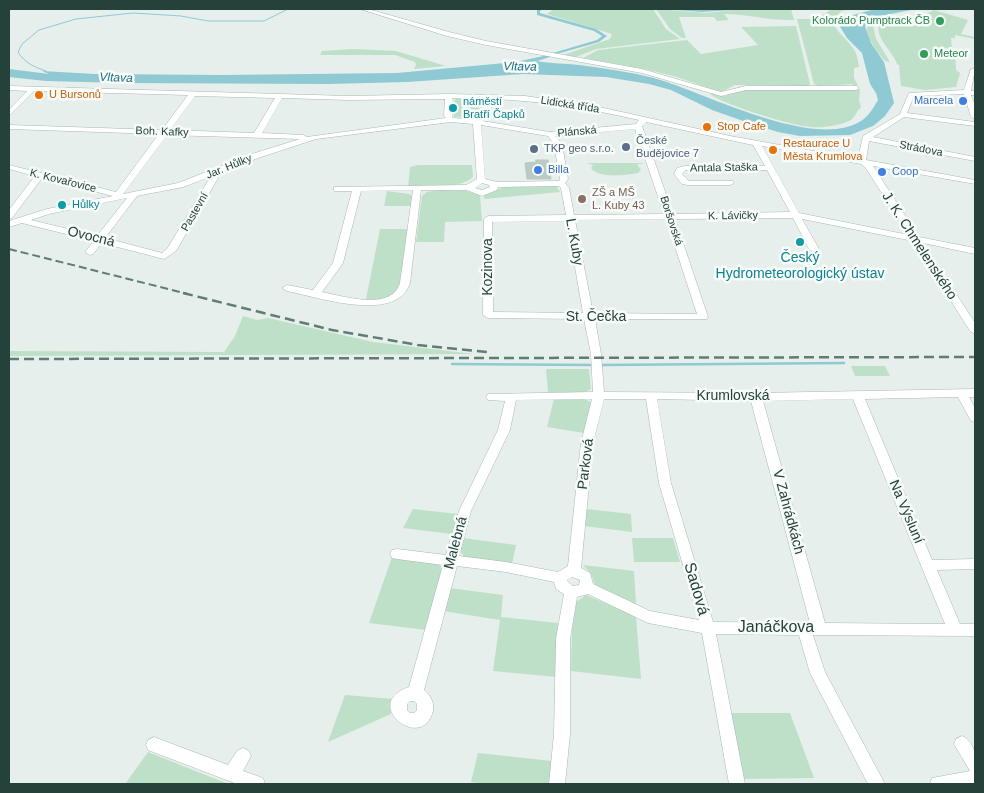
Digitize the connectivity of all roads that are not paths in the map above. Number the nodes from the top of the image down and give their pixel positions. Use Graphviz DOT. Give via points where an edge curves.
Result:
graph roads {
  1 [pos="363,9"];
  2 [pos="974,71"];
  3 [pos="9,88"];
  4 [pos="856,88"];
  5 [pos="32,89"];
  6 [pos="971,93"];
  7 [pos="192,94"];
  8 [pos="280,96"];
  9 [pos="449,96"];
  10 [pos="490,96"];
  11 [pos="9,114"];
  12 [pos="903,116"];
  13 [pos="975,117"];
  14 [pos="644,119"];
  15 [pos="451,120"];
  16 [pos="477,122"];
  17 [pos="975,124"];
  18 [pos="638,126"];
  19 [pos="9,127"];
  20 [pos="164,132"];
  21 [pos="550,134"];
  22 [pos="257,135"];
  23 [pos="315,137"];
  24 [pos="866,138"];
  25 [pos="756,142"];
  26 [pos="975,159"];
  27 [pos="862,161"];
  28 [pos="9,167"];
  29 [pos="768,168"];
  30 [pos="40,175"];
  31 [pos="208,175"];
  32 [pos="667,175"];
  33 [pos="481,180"];
  34 [pos="730,182"];
  35 [pos="975,182"];
  36 [pos="561,184"];
  37 [pos="494,186"];
  38 [pos="469,187"];
  39 [pos="337,189"];
  40 [pos="357,189"];
  41 [pos="417,189"];
  42 [pos="118,195"];
  43 [pos="130,196"];
  44 [pos="796,215"];
  45 [pos="669,216"];
  46 [pos="9,217"];
  47 [pos="570,218"];
  48 [pos="488,219"];
  49 [pos="19,220"];
  50 [pos="9,224"];
  51 [pos="914,238"];
  52 [pos="100,239"];
  53 [pos="814,249"];
  54 [pos="172,251"];
  55 [pos="975,251"];
  56 [pos="90,252"];
  57 [pos="286,288"];
  58 [pos="316,294"];
  59 [pos="488,315"];
  60 [pos="588,317"];
  61 [pos="703,317"];
  62 [pos="975,332"];
  63 [pos="596,356"];
  64 [pos="961,393"];
  65 [pos="975,393"];
  66 [pos="857,394"];
  67 [pos="651,395"];
  68 [pos="599,396"];
  69 [pos="492,397"];
  70 [pos="511,397"];
  71 [pos="756,397"];
  72 [pos="975,418"];
  73 [pos="397,554"];
  74 [pos="451,561"];
  75 [pos="975,564"];
  76 [pos="928,565"];
  77 [pos="574,571"];
  78 [pos="560,578"];
  79 [pos="586,587"];
  80 [pos="571,592"];
  81 [pos="708,628"];
  82 [pos="812,628"];
  83 [pos="955,630"];
  84 [pos="975,630"];
  85 [pos="415,694"];
  86 [pos="962,744"];
  87 [pos="154,745"];
  88 [pos="243,756"];
  89 [pos="975,765"];
  90 [pos="232,774"];
  91 [pos="975,778"];
  92 [pos="257,784"];
  93 [pos="557,784"];
  94 [pos="737,784"];
  95 [pos="877,784"];
  96 [pos="938,784"];
  1 -- 4 [label="street" via="447,34 642,71 721,94 746,88"];
  2 -- 6 [label="street"];
  3 -- 5 [label="street, Lidická třída"];
  5 -- 7 [label="street, Lidická třída"];
  5 -- 11 [label="street"];
  6 -- 12 [label="street" via="912,94"];
  6 -- 13 [label="street"];
  7 -- 8 [label="street, Lidická třída"];
  7 -- 20 [label="street"];
  8 -- 9 [label="street, Lidická třída"];
  8 -- 22 [label="street"];
  9 -- 10 [label="street, Lidická třída"];
  9 -- 15 [label="street" via="448,116"];
  10 -- 14 [label="street, Lidická třída" via="525,98"];
  10 -- 16 [label="street" via="487,110"];
  12 -- 17 [label="street"];
  12 -- 24 [label="street"];
  14 -- 18 [label="street"];
  14 -- 25 [label="street, Lidická třída"];
  15 -- 16 [label="street, Plánská"];
  15 -- 23 [label="street, Jar. Hůlky"];
  16 -- 21 [label="street, Plánská"];
  16 -- 33 [label="street"];
  18 -- 21 [label="street, Plánská"];
  18 -- 32 [label="street, Boršovská"];
  19 -- 20 [label="street, Boh. Kafky"];
  20 -- 22 [label="street, Boh. Kafky"];
  20 -- 42 [label="street"];
  21 -- 36 [label="street, L. Kuby" via="558,144 564,179"];
  22 -- 23 [label="street, Boh. Kafky"];
  23 -- 31 [label="street, Jar. Hůlky"];
  24 -- 26 [label="street, Strádova"];
  24 -- 27 [label="street"];
  25 -- 27 [label="street, Lidická třída"];
  25 -- 29 [label="street, Antala Staška"];
  27 -- 35 [label="street, Lidická třída"];
  27 -- 51 [label="street, J. K. Chmelenského" via="868,165"];
  28 -- 30 [label="street, K. Kovařovice"];
  29 -- 32 [label="street, Antala Staška" via="685,168"];
  29 -- 44 [label="street, Antala Staška"];
  30 -- 42 [label="street, K. Kovařovice"];
  30 -- 46 [label="street"];
  31 -- 43 [label="street, Jar. Hůlky"];
  31 -- 54 [label="street, Pastevní" via="214,178"];
  32 -- 34 [label="street, Antala Staška" via="688,183"];
  32 -- 45 [label="street, Boršovská"];
  33 -- 37 [label="street"];
  33 -- 38 [label="street" via="472,182"];
  36 -- 37 [label="street"];
  36 -- 47 [label="street, L. Kuby" via="565,188"];
  37 -- 38 [label="street" via="482,193"];
  38 -- 41 [label="street"];
  39 -- 40 [label="street"];
  40 -- 41 [label="street"];
  40 -- 58 [label="street" via="338,263"];
  41 -- 58 [label="street" via="404,290 398,296 378,303"];
  42 -- 43 [label="street, K. Kovařovice"];
  43 -- 49 [label="street, Jar. Hůlky"];
  43 -- 52 [label="street"];
  44 -- 45 [label="street, K. Lávičky"];
  44 -- 51 [label="street, K. Lávičky"];
  44 -- 53 [label="street, Antala Staška"];
  45 -- 47 [label="street, K. Lávičky"];
  45 -- 61 [label="street, Boršovská"];
  46 -- 49 [label="street, Ovocná"];
  47 -- 48 [label="street, K. Lávičky"];
  47 -- 60 [label="street, L. Kuby"];
  48 -- 59 [label="street, Kozinova"];
  49 -- 50 [label="street, Jar. Hůlky"];
  49 -- 52 [label="street, Ovocná"];
  51 -- 55 [label="street, K. Lávičky"];
  51 -- 62 [label="street, J. K. Chmelenského"];
  52 -- 54 [label="street, Ovocná" via="164,256"];
  52 -- 56 [label="street"];
  57 -- 58 [label="street"];
  59 -- 60 [label="street, St. Čečka"];
  60 -- 61 [label="street, St. Čečka"];
  60 -- 63 [label="street, L. Kuby"];
  63 -- 68 [label="street, Parková"];
  64 -- 65 [label="street, Krumlovská"];
  64 -- 66 [label="street, Krumlovská"];
  64 -- 72 [label="street"];
  66 -- 71 [label="street, Krumlovská"];
  66 -- 76 [label="street, Na Výsluní"];
  67 -- 68 [label="street, Krumlovská"];
  67 -- 71 [label="street, Krumlovská"];
  67 -- 81 [label="street, Sadová" via="665,484"];
  68 -- 70 [label="street, Krumlovská"];
  68 -- 77 [label="street, Parková" via="587,443"];
  69 -- 70 [label="street, Krumlovská"];
  70 -- 74 [label="street, Malebná" via="504,430 464,511"];
  71 -- 82 [label="street, V Zahrádkách"];
  73 -- 74 [label="street"];
  74 -- 78 [label="street" via="506,567"];
  74 -- 85 [label="street, Malebná"];
  75 -- 76 [label="street"];
  76 -- 83 [label="street, Na Výsluní"];
  77 -- 78 [label="street" via="566,572"];
  77 -- 79 [label="street" via="585,577"];
  78 -- 80 [label="street" via="561,585"];
  79 -- 80 [label="street" via="580,592"];
  79 -- 81 [label="street, Janáčkova" via="648,617"];
  80 -- 93 [label="street" via="563,639 562,734"];
  81 -- 82 [label="street, Janáčkova"];
  81 -- 94 [label="street, Sadová"];
  82 -- 83 [label="street, Janáčkova"];
  82 -- 95 [label="street, V Zahrádkách" via="818,673"];
  83 -- 84 [label="street, Janáčkova"];
  86 -- 89 [label="street"];
  87 -- 90 [label="street"];
  88 -- 90 [label="street"];
  90 -- 92 [label="street"];
  91 -- 96 [label="street"];
}
